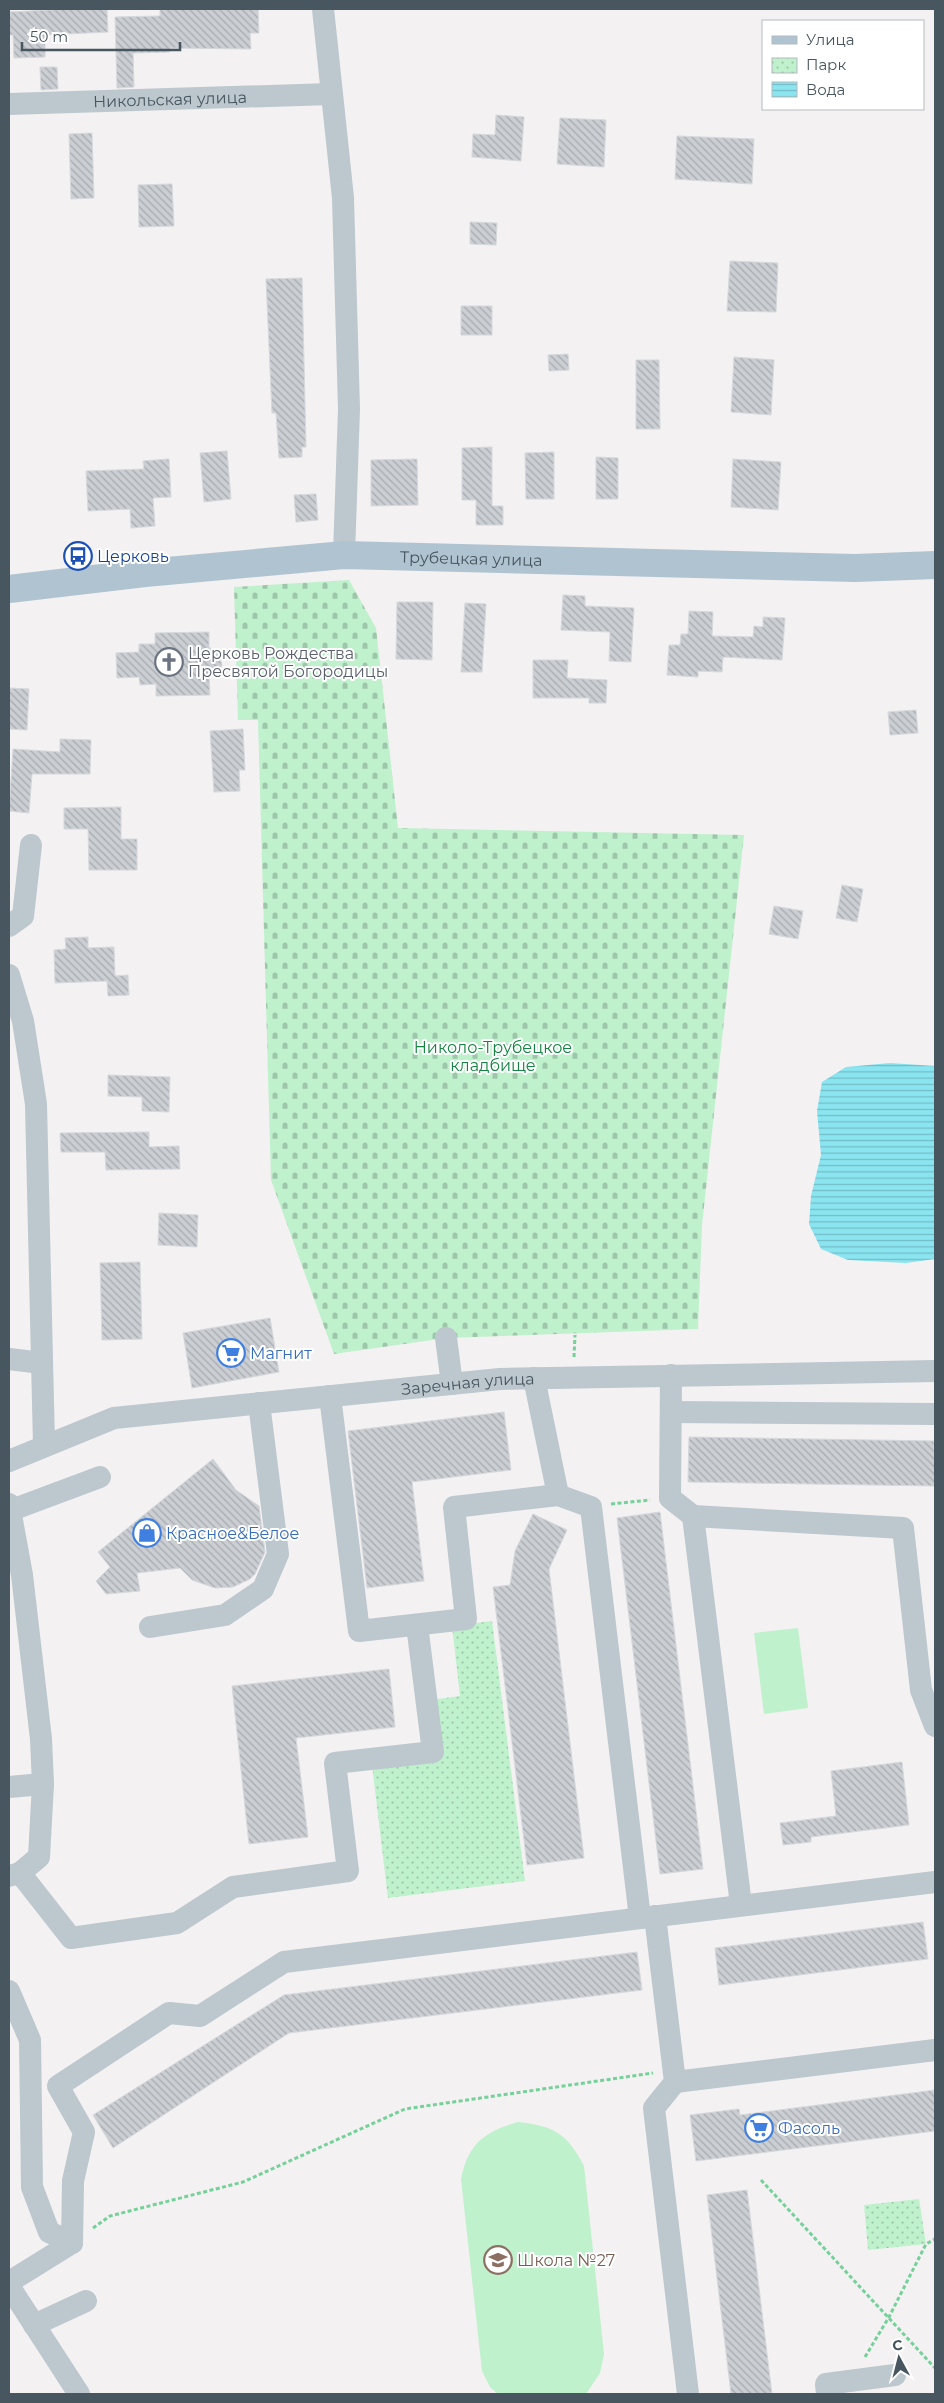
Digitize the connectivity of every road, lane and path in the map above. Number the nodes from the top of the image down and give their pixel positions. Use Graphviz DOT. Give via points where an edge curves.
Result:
graph roads {
  1 [pos="323,9"];
  2 [pos="331,94"];
  3 [pos="9,104"];
  4 [pos="344,555"];
  5 [pos="935,565"];
  6 [pos="9,589"];
  7 [pos="31,846"];
  8 [pos="9,926"];
  9 [pos="9,975"];
  10 [pos="446,1338"];
  11 [pos="9,1359"];
  12 [pos="42,1363"];
  13 [pos="935,1371"];
  14 [pos="671,1375"];
  15 [pos="534,1378"];
  16 [pos="452,1384"];
  17 [pos="330,1396"];
  18 [pos="259,1404"];
  19 [pos="672,1412"];
  20 [pos="935,1414"];
  21 [pos="44,1445"];
  22 [pos="9,1461"];
  23 [pos="100,1477"];
  24 [pos="558,1495"];
  25 [pos="670,1498"];
  26 [pos="591,1507"];
  27 [pos="10,1508"];
  28 [pos="693,1516"];
  29 [pos="417,1625"];
  30 [pos="150,1627"];
  31 [pos="935,1726"];
  32 [pos="43,1784"];
  33 [pos="9,1787"];
  34 [pos="15,1875"];
  35 [pos="935,1882"];
  36 [pos="741,1905"];
  37 [pos="647,1917"];
  38 [pos="9,1991"];
  39 [pos="935,2050"];
  40 [pos="674,2076"];
  41 [pos="761,2180"];
  42 [pos="935,2239"];
  43 [pos="72,2244"];
  44 [pos="9,2282"];
  45 [pos="9,2286"];
  46 [pos="86,2301"];
  47 [pos="889,2318"];
  48 [pos="34,2325"];
  49 [pos="862,2362"];
  50 [pos="935,2368"];
  51 [pos="895,2375"];
  52 [pos="79,2394"];
  53 [pos="688,2394"];
  54 [pos="827,2394"];
  1 -- 2 [label="street"];
  2 -- 3 [label="street, Никольская улица"];
  2 -- 4 [label="street" via="343,198 349,390"];
  4 -- 5 [label="main road, Трубецкая улица" via="855,568"];
  4 -- 6 [label="main road, Трубецкая улица"];
  7 -- 8 [label="street" via="23,916"];
  9 -- 12 [label="street" via="23,1021 36,1104"];
  10 -- 16 [label="street"];
  11 -- 12 [label="street"];
  12 -- 21 [label="street"];
  13 -- 14 [label="street, Заречная улица"];
  14 -- 15 [label="street, Заречная улица"];
  14 -- 19 [label="street"];
  15 -- 16 [label="street, Заречная улица"];
  15 -- 24 [label="street"];
  16 -- 17 [label="street, Заречная улица"];
  17 -- 18 [label="street, Заречная улица"];
  17 -- 29 [label="street" via="359,1631"];
  18 -- 21 [label="street, Заречная улица" via="114,1418"];
  18 -- 30 [label="street" via="278,1554 263,1589 225,1615"];
  19 -- 20 [label="street"];
  19 -- 25 [label="street"];
  21 -- 22 [label="street, Заречная улица"];
  23 -- 27 [label="street"];
  24 -- 26 [label="street"];
  24 -- 29 [label="street" via="454,1507 466,1618"];
  25 -- 26 [label="path"];
  25 -- 28 [label="street"];
  26 -- 37 [label="street"];
  27 -- 32 [label="street" via="41,1739"];
  28 -- 31 [label="street" via="903,1528 921,1690"];
  28 -- 36 [label="street"];
  29 -- 34 [label="street" via="433,1752 335,1763 348,1871 233,1887 178,1923 71,1938"];
  32 -- 33 [label="street"];
  32 -- 34 [label="street" via="39,1857"];
  35 -- 36 [label="street"];
  36 -- 37 [label="street"];
  37 -- 40 [label="street"];
  37 -- 43 [label="street" via="284,1962 200,2016 169,2012 58,2086 84,2132 73,2181"];
  38 -- 43 [label="street" via="30,2040 32,2187 49,2232"];
  39 -- 40 [label="street"];
  40 -- 43 [label="path" via="405,2108 244,2182 110,2216"];
  40 -- 53 [label="street" via="654,2108"];
  41 -- 47 [label="path"];
  42 -- 47 [label="path" via="926,2244"];
  43 -- 44 [label="street"];
  45 -- 48 [label="street"];
  46 -- 48 [label="street"];
  47 -- 49 [label="path"];
  47 -- 50 [label="path"];
  48 -- 52 [label="street"];
  51 -- 54 [label="street" via="826,2384"];
}
